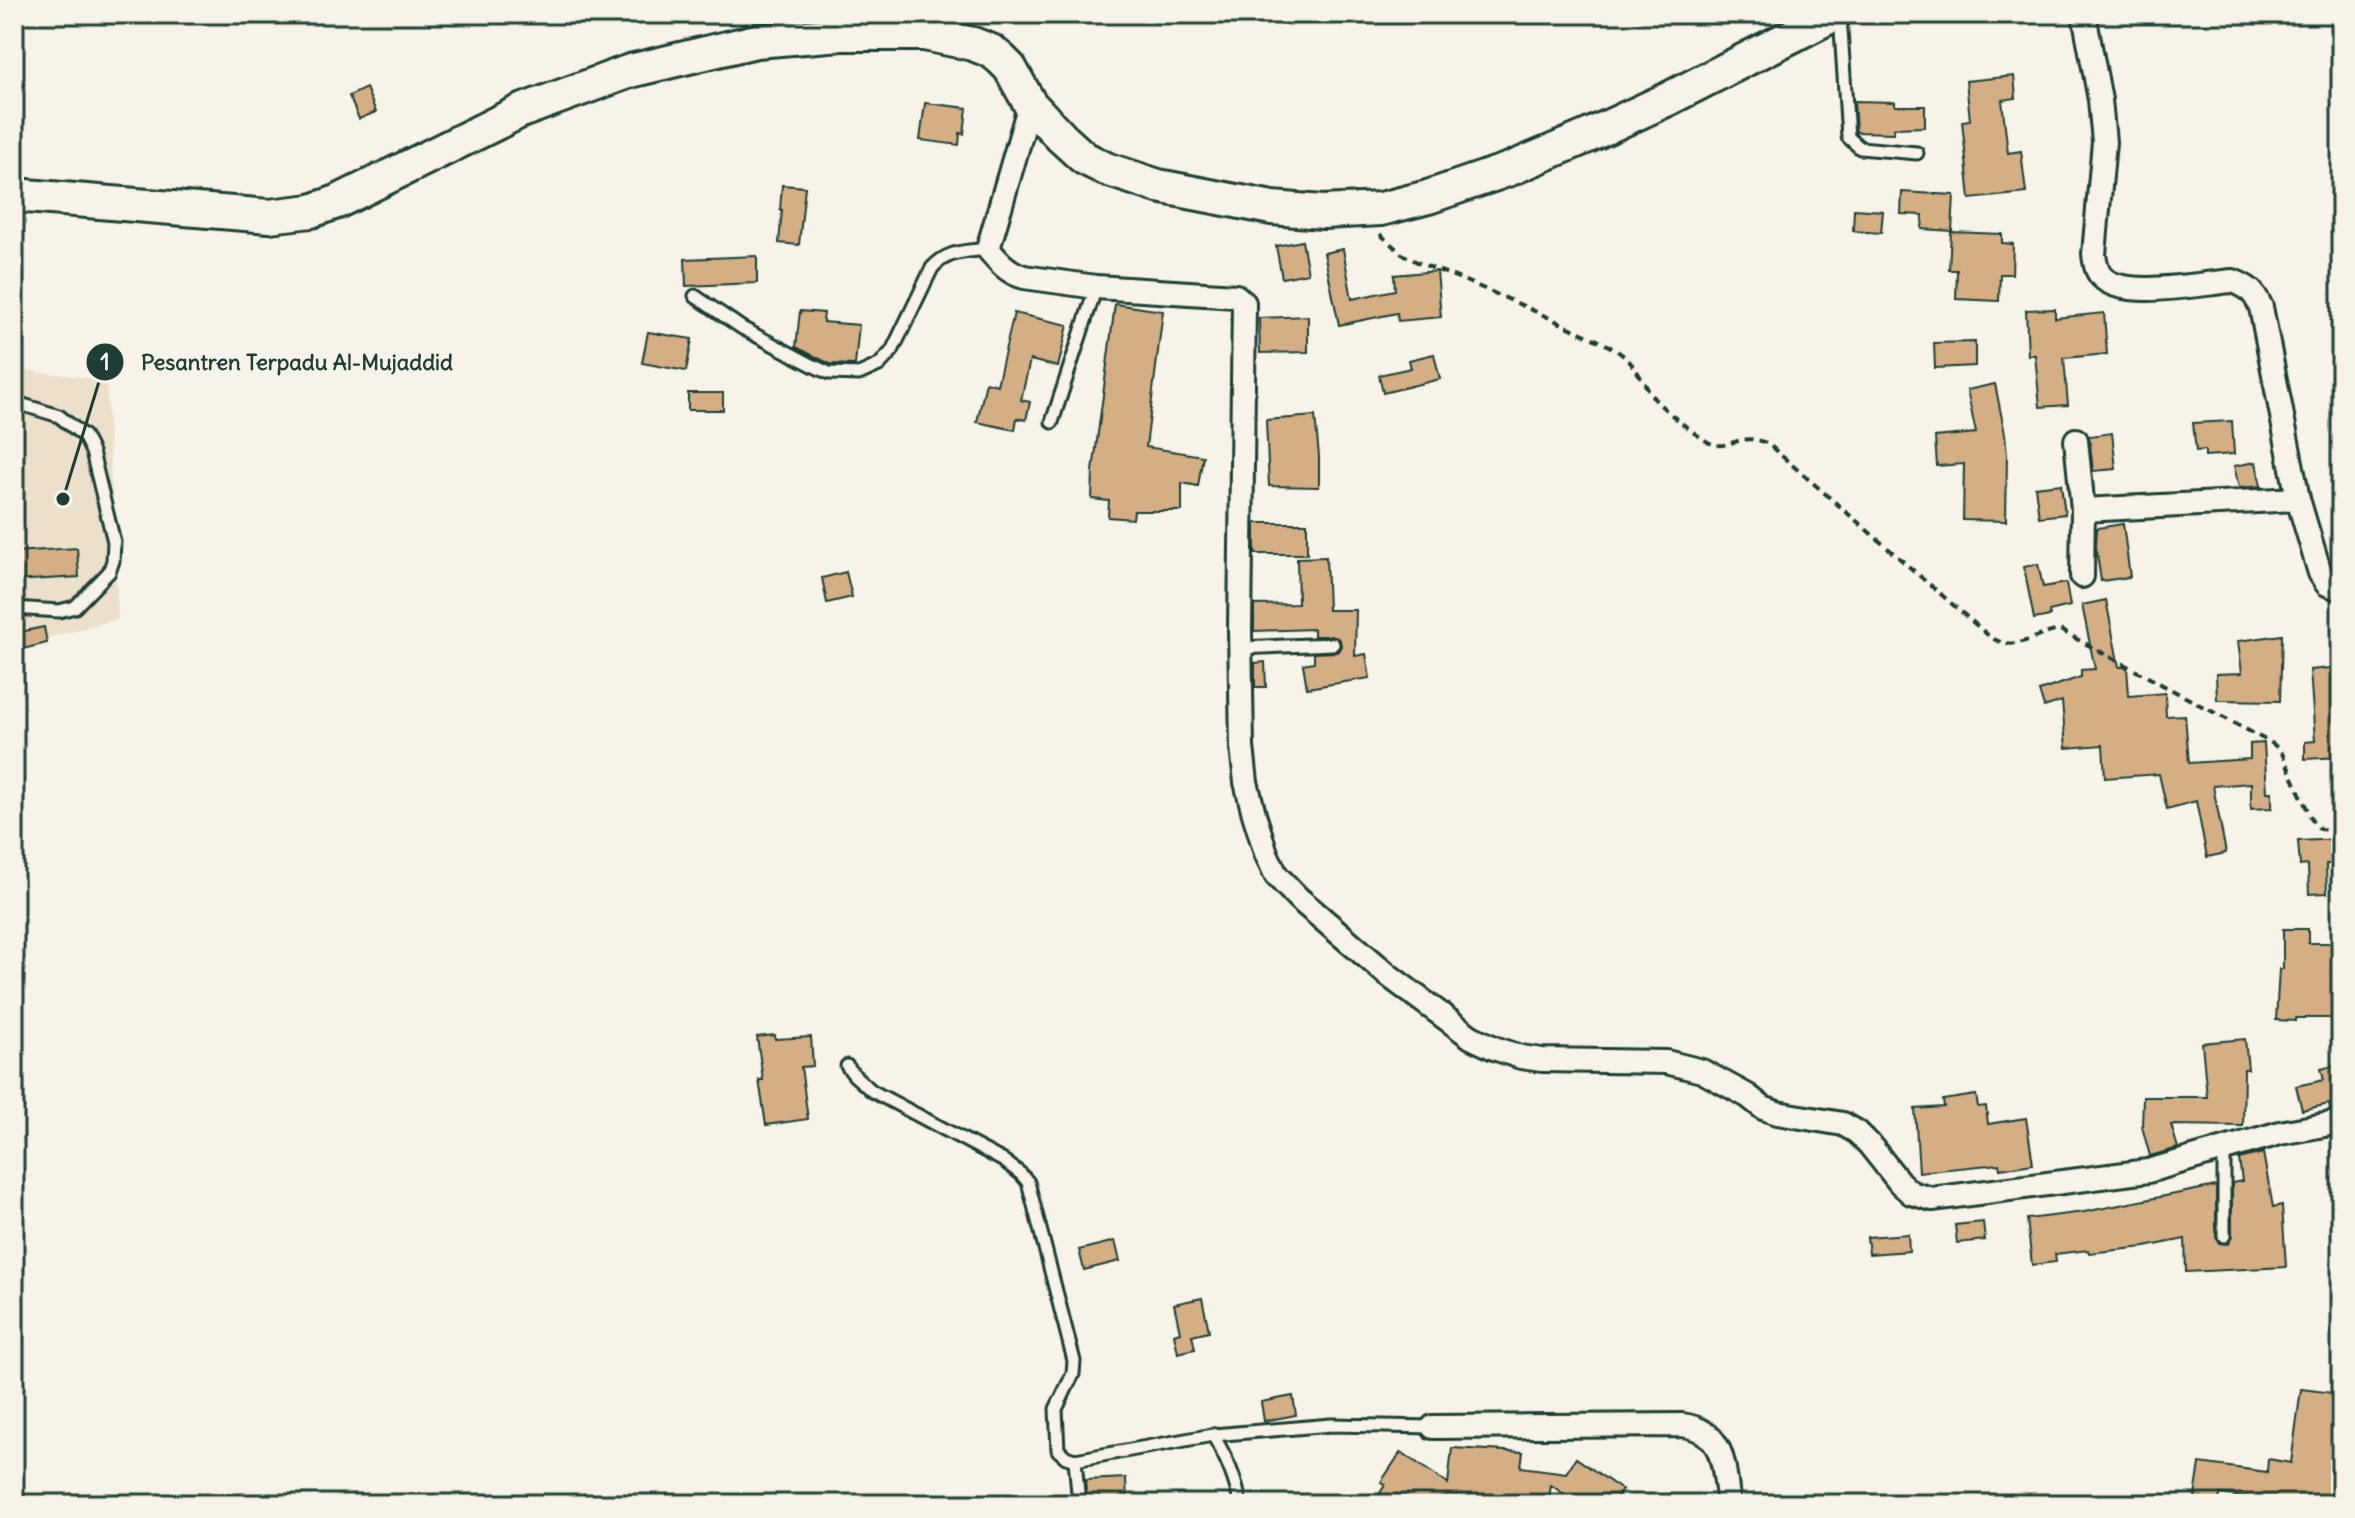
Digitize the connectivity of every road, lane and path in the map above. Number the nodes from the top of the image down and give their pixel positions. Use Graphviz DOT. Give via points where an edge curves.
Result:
graph roads {
  1 [pos="1837,14"];
  2 [pos="2084,14"];
  3 [pos="932,24"];
  4 [pos="1030,104"];
  5 [pos="1917,153"];
  6 [pos="14,195"];
  7 [pos="1360,211"];
  8 [pos="988,249"];
  9 [pos="1096,287"];
  10 [pos="695,296"];
  11 [pos="14,402"];
  12 [pos="1052,422"];
  13 [pos="2076,440"];
  14 [pos="2298,499"];
  15 [pos="2083,510"];
  16 [pos="2082,576"];
  17 [pos="2341,589"];
  18 [pos="14,608"];
  19 [pos="1333,644"];
  20 [pos="1240,648"];
  21 [pos="2341,831"];
  22 [pos="847,1066"];
  23 [pos="2341,1122"];
  24 [pos="2224,1149"];
  25 [pos="2224,1236"];
  26 [pos="1433,1427"];
  27 [pos="1213,1435"];
  28 [pos="1075,1460"];
  29 [pos="1079,1504"];
  30 [pos="1240,1504"];
  31 [pos="1729,1504"];
  1 -- 5 [label="lane" via="1848,137 1860,148"];
  1 -- 7 [label="street" via="1549,153 1428,197"];
  2 -- 14 [label="street" via="2104,142 2095,265 2111,284 2128,290 2233,281 2256,295"];
  3 -- 4 [label="street" via="991,51 1010,68"];
  3 -- 6 [label="street" via="756,41 630,71 521,111 311,211 269,216"];
  4 -- 7 [label="street" via="1084,158 1145,182 1272,208"];
  4 -- 8 [label="street"];
  7 -- 21 [label="path" via="1402,254 1609,346 1639,373 1655,401 1709,442 1720,446 1746,438 1768,444 1990,637 2015,644 2060,630 2273,744 2312,820 2320,829"];
  8 -- 9 [label="street" via="1013,274"];
  8 -- 10 [label="lane" via="939,260 892,351 879,365 859,374 829,373 814,366"];
  9 -- 12 [label="lane"];
  9 -- 20 [label="street" via="1236,296 1244,303"];
  11 -- 18 [label="lane" via="59,416 84,436 114,542 109,572 75,607"];
  13 -- 15 [label="street"];
  14 -- 15 [label="street"];
  14 -- 17 [label="street" via="2320,573 2327,584"];
  15 -- 16 [label="street"];
  19 -- 20 [label="lane"];
  20 -- 24 [label="street" via="1246,782 1276,875 1388,975 1471,1037 1521,1057 1666,1062 1702,1071 1763,1108 1843,1124 1857,1132 1911,1193 1932,1199 2114,1177"];
  22 -- 28 [label="lane" via="872,1091 1004,1161 1028,1182 1074,1361 1056,1420 1058,1450"];
  23 -- 24 [label="street"];
  24 -- 25 [label="lane"];
  26 -- 27 [label="lane" via="1331,1425"];
  26 -- 31 [label="street" via="1698,1427 1719,1451"];
  27 -- 28 [label="lane"];
  27 -- 30 [label="lane" via="1227,1459"];
  28 -- 29 [label="lane"];
}
